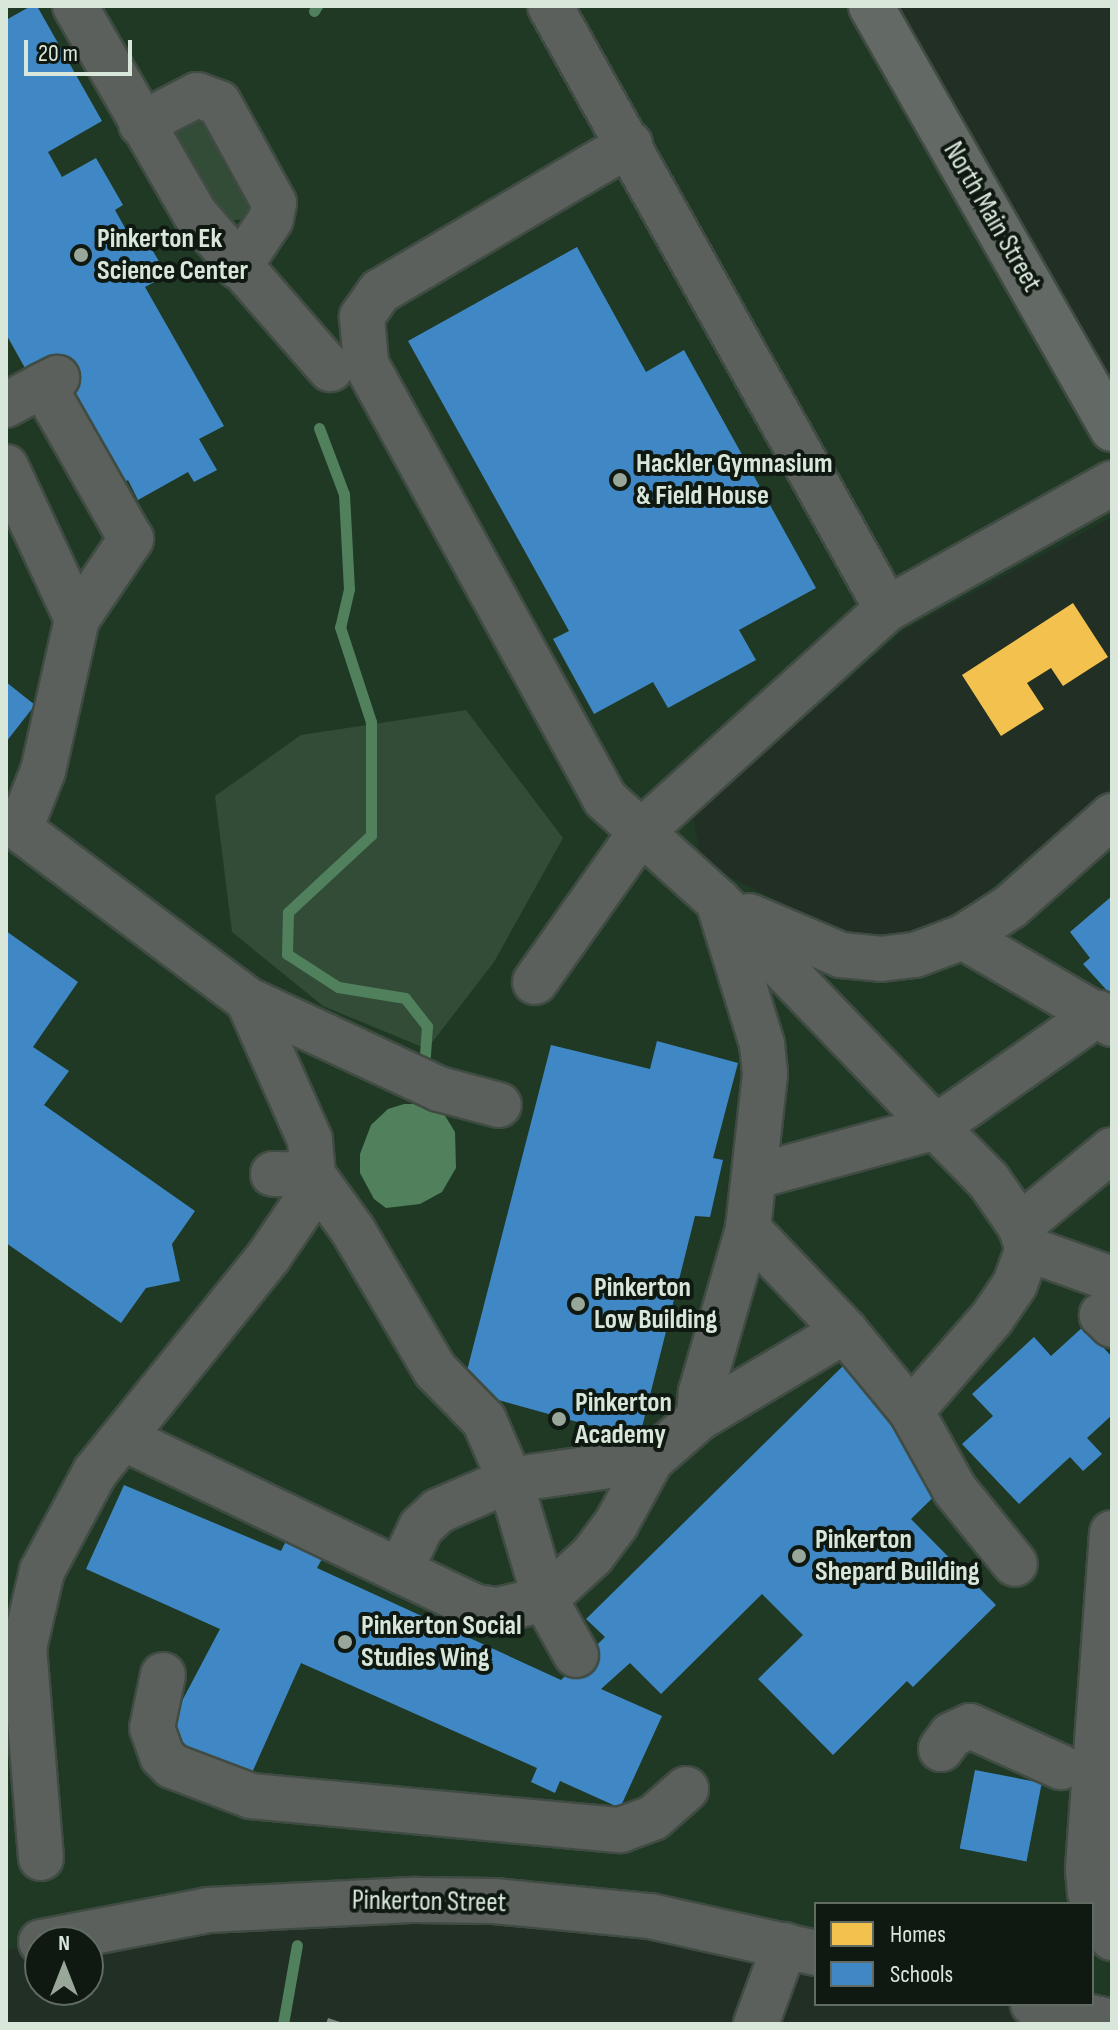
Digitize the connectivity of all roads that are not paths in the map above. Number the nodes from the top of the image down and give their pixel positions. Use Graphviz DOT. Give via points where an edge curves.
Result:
graph roads {
  1 [pos="75,6"];
  2 [pos="550,6"];
  3 [pos="871,6"];
  4 [pos="141,124"];
  5 [pos="630,144"];
  6 [pos="239,267"];
  7 [pos="330,369"];
  8 [pos="35,390"];
  9 [pos="1112,429"];
  10 [pos="6,467"];
  11 [pos="1112,483"];
  12 [pos="887,609"];
  13 [pos="77,619"];
  14 [pos="1112,816"];
  15 [pos="13,824"];
  16 [pos="641,832"];
  17 [pos="718,901"];
  18 [pos="963,937"];
  19 [pos="535,982"];
  20 [pos="248,1000"];
  21 [pos="1106,1019"];
  22 [pos="499,1105"];
  23 [pos="936,1127"];
  24 [pos="1112,1150"];
  25 [pos="293,1175"];
  26 [pos="757,1176"];
  27 [pos="748,1229"];
  28 [pos="1024,1237"];
  29 [pos="1112,1279"];
  30 [pos="1112,1309"];
  31 [pos="1112,1325"];
  32 [pos="845,1331"];
  33 [pos="911,1411"];
  34 [pos="699,1418"];
  35 [pos="125,1439"];
  36 [pos="651,1460"];
  37 [pos="510,1480"];
  38 [pos="1112,1533"];
  39 [pos="1015,1564"];
  40 [pos="400,1571"];
  41 [pos="545,1599"];
  42 [pos="576,1655"];
  43 [pos="163,1675"];
  44 [pos="941,1749"];
  45 [pos="1061,1767"];
  46 [pos="686,1789"];
  47 [pos="41,1858"];
  48 [pos="104,1930"];
  49 [pos="1112,1938"];
  50 [pos="801,1949"];
  51 [pos="1042,2006"];
  52 [pos="1112,2022"];
  53 [pos="756,2024"];
  1 -- 4 [label="street"];
  2 -- 5 [label="street"];
  3 -- 9 [label="main road, North Main Street"];
  4 -- 6 [label="street" via="195,214"];
  4 -- 6 [label="street" via="197,95 219,103 274,203 271,219"];
  5 -- 12 [label="street"];
  5 -- 16 [label="street" via="380,291 367,303 362,339 374,386 598,785 620,816"];
  6 -- 7 [label="street"];
  8 -- 13 [label="street" via="131,539"];
  10 -- 13 [label="street"];
  11 -- 12 [label="street"];
  12 -- 16 [label="street"];
  13 -- 15 [label="street" via="43,771"];
  14 -- 18 [label="street" via="1010,907"];
  15 -- 20 [label="street" via="128,935"];
  16 -- 17 [label="street"];
  16 -- 19 [label="street"];
  17 -- 18 [label="street" via="841,955 915,955"];
  17 -- 23 [label="street"];
  17 -- 26 [label="street" via="762,1044 765,1074"];
  18 -- 21 [label="street"];
  20 -- 22 [label="street" via="439,1089"];
  20 -- 25 [label="street" via="310,1140"];
  21 -- 23 [label="street"];
  23 -- 26 [label="street"];
  23 -- 28 [label="street" via="989,1181"];
  24 -- 28 [label="street"];
  25 -- 35 [label="street" via="303,1206"];
  25 -- 37 [label="street" via="352,1229 435,1370 484,1420"];
  26 -- 27 [label="street"];
  27 -- 32 [label="street"];
  27 -- 34 [label="street" via="701,1392"];
  28 -- 29 [label="street"];
  28 -- 33 [label="street" via="1015,1284"];
  30 -- 31 [label="street" via="1102,1315"];
  32 -- 33 [label="street"];
  32 -- 34 [label="street"];
  33 -- 39 [label="street" via="955,1490"];
  34 -- 36 [label="street"];
  35 -- 40 [label="street"];
  35 -- 47 [label="street" via="95,1472 54,1542 28,1622 24,1675"];
  36 -- 37 [label="street"];
  36 -- 41 [label="street" via="592,1556"];
  37 -- 40 [label="street" via="438,1511 421,1527"];
  37 -- 41 [label="street"];
  38 -- 49 [label="street" via="1088,1870 1090,1892"];
  40 -- 41 [label="street" via="476,1607 498,1610"];
  41 -- 42 [label="street"];
  43 -- 46 [label="street" via="152,1728 162,1756 172,1766 251,1796 620,1830 653,1818"];
  44 -- 45 [label="street" via="951,1735 970,1726"];
  48 -- 50 [label="street, Pinkerton Street" via="208,1910 416,1900 650,1916"];
  50 -- 53 [label="street"];
  51 -- 52 [label="street"];
}
